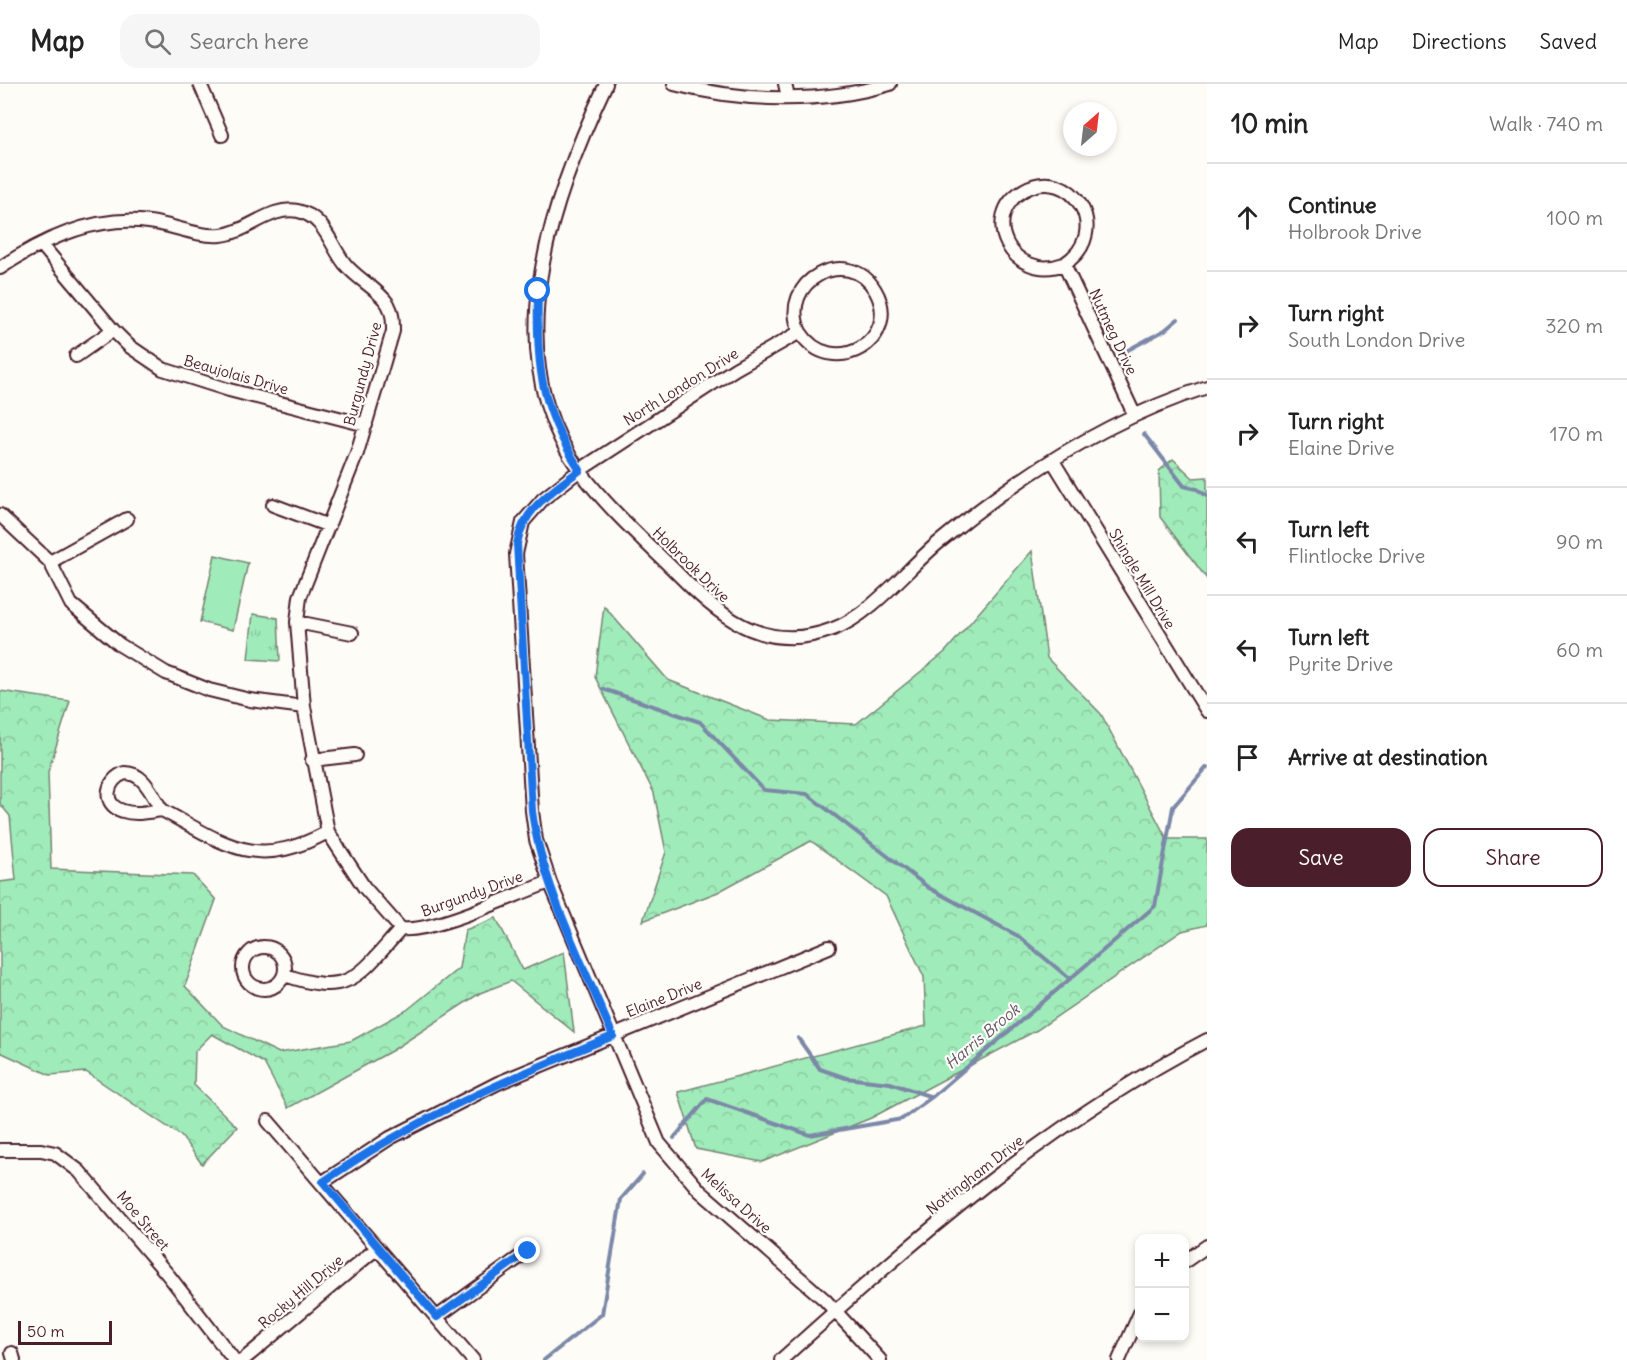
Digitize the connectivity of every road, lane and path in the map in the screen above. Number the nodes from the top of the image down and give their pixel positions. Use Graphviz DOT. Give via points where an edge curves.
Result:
graph roads {
  1 [pos="200,84"];
  2 [pos="606,84"];
  3 [pos="674,84"];
  4 [pos="890,84"];
  5 [pos="787,90"];
  6 [pos="222,135"];
  7 [pos="41,244"];
  8 [pos="1064,264"];
  9 [pos="0,268"];
  10 [pos="113,330"];
  11 [pos="800,332"];
  12 [pos="76,356"];
  13 [pos="1207,387"];
  14 [pos="1134,414"];
  15 [pos="366,425"];
  16 [pos="1053,461"];
  17 [pos="580,470"];
  18 [pos="273,505"];
  19 [pos="0,515"];
  20 [pos="127,519"];
  21 [pos="329,526"];
  22 [pos="51,562"];
  23 [pos="297,622"];
  24 [pos="352,633"];
  25 [pos="304,707"];
  26 [pos="1207,711"];
  27 [pos="355,755"];
  28 [pos="312,760"];
  29 [pos="162,810"];
  30 [pos="328,832"];
  31 [pos="550,882"];
  32 [pos="401,929"];
  33 [pos="829,947"];
  34 [pos="285,975"];
  35 [pos="613,1036"];
  36 [pos="1207,1040"];
  37 [pos="268,1121"];
  38 [pos="0,1150"];
  39 [pos="323,1182"];
  40 [pos="1207,1246"];
  41 [pos="377,1248"];
  42 [pos="528,1251"];
  43 [pos="1189,1259"];
  44 [pos="836,1311"];
  45 [pos="437,1317"];
  46 [pos="1135,1324"];
  47 [pos="234,1360"];
  48 [pos="243,1360"];
  49 [pos="473,1360"];
  50 [pos="781,1360"];
  51 [pos="880,1360"];
  52 [pos="1119,1360"];
  1 -- 6 [label="street"];
  2 -- 17 [label="street, Holbrook Drive" via="572,165 549,235 539,283 538,343 544,397 558,434"];
  3 -- 5 [label="street" via="722,93"];
  4 -- 5 [label="street" via="846,94"];
  7 -- 9 [label="street, Burgundy Drive"];
  7 -- 10 [label="street, Beaujolais Drive"];
  7 -- 15 [label="street, Burgundy Drive" via="101,223 148,222 219,235 289,210 308,214 323,228 345,265 383,298 393,318 393,331"];
  8 -- 8 [label="street" via="1050,268 1030,266 1009,248 1003,228 1005,214 1015,196 1027,188 1040,184 1060,187 1077,199 1084,211 1086,238 1075,256"];
  8 -- 14 [label="street, Nutmeg Drive"];
  10 -- 12 [label="street"];
  10 -- 15 [label="street, Beaujolais Drive" via="146,358 179,375"];
  11 -- 11 [label="street" via="795,311 798,296 818,274 832,270 854,272 876,291 881,312 879,325 873,337 858,350 846,355 825,353 808,343"];
  11 -- 17 [label="street, North London Drive" via="735,369"];
  13 -- 14 [label="street, Holbrook Drive"];
  14 -- 16 [label="street, Holbrook Drive"];
  15 -- 21 [label="street, Burgundy Drive"];
  16 -- 17 [label="street, Holbrook Drive" via="990,502 854,618 835,629 807,637 777,637 748,630 722,616 634,531"];
  16 -- 26 [label="street, Shingle Mill Drive"];
  17 -- 31 [label="street, North London Drive" via="530,512 519,533 516,554 532,811 536,840"];
  18 -- 21 [label="street"];
  19 -- 22 [label="street"];
  20 -- 22 [label="street"];
  21 -- 23 [label="street, Burgundy Drive" via="300,597"];
  22 -- 25 [label="street" via="65,595 81,614 159,669 229,696"];
  23 -- 24 [label="street"];
  23 -- 25 [label="street, Burgundy Drive"];
  25 -- 28 [label="street, Burgundy Drive"];
  27 -- 28 [label="street"];
  28 -- 30 [label="street, Burgundy Drive"];
  29 -- 30 [label="street" via="228,845 251,852 296,847"];
  30 -- 32 [label="street, Burgundy Drive" via="364,887"];
  31 -- 32 [label="street, Burgundy Drive" via="439,923"];
  31 -- 35 [label="street, Melissa Drive"];
  32 -- 34 [label="street" via="374,962 343,982 319,986"];
  33 -- 35 [label="street, Elaine Drive"];
  35 -- 39 [label="street, Elaine Drive" via="458,1102 390,1138"];
  35 -- 44 [label="street, Melissa Drive" via="651,1127 669,1157 700,1191"];
  36 -- 44 [label="street, Nottingham Drive" via="1132,1081 1019,1158"];
  37 -- 39 [label="street"];
  38 -- 47 [label="street, Moe Street" via="41,1150 55,1153 73,1165 170,1276"];
  39 -- 41 [label="street"];
  40 -- 43 [label="street"];
  41 -- 45 [label="street"];
  41 -- 48 [label="street, Rocky Hill Drive"];
  42 -- 45 [label="street"];
  44 -- 50 [label="street, Nottingham Drive"];
  44 -- 51 [label="street, Melissa Drive"];
  45 -- 49 [label="street"];
  46 -- 52 [label="street"];
}
